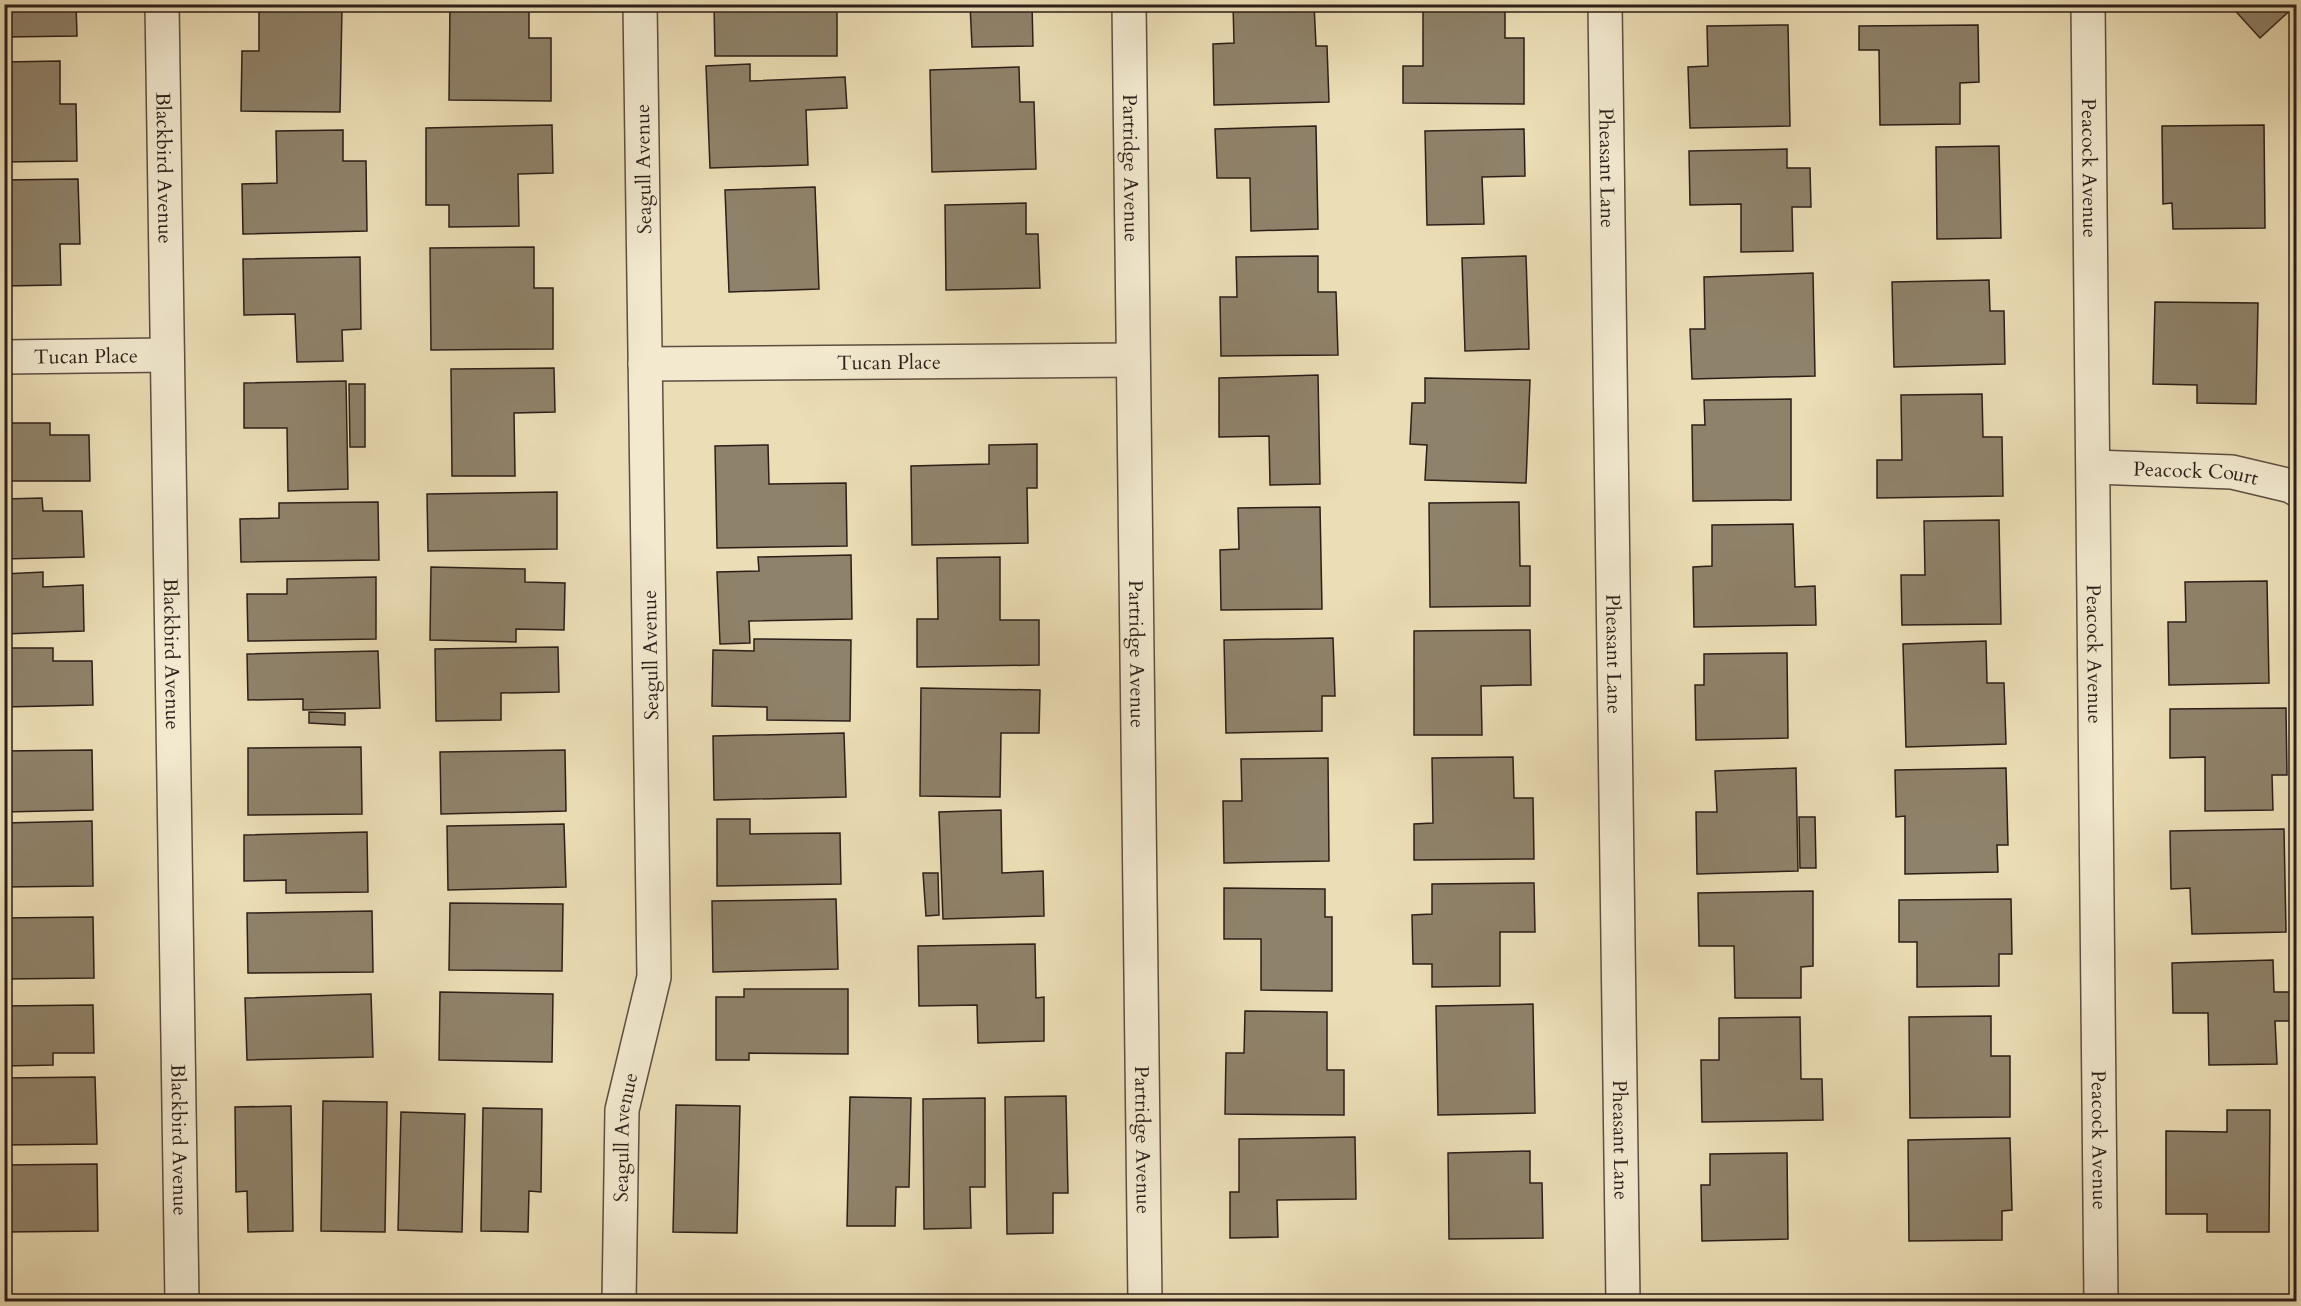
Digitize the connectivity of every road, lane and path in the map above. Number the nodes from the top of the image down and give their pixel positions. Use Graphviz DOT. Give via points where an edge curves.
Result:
graph roads {
  1 [pos="162,4"];
  2 [pos="640,4"];
  3 [pos="1129,4"];
  4 [pos="1605,4"];
  5 [pos="2088,4"];
  6 [pos="167,355"];
  7 [pos="4,357"];
  8 [pos="1133,360"];
  9 [pos="645,364"];
  10 [pos="2094,467"];
  11 [pos="2296,489"];
  12 [pos="182,1302"];
  13 [pos="619,1302"];
  14 [pos="1144,1302"];
  15 [pos="1623,1302"];
  16 [pos="2101,1302"];
  1 -- 6 [label="street, Blackbird Avenue"];
  2 -- 9 [label="street, Seagull Avenue"];
  3 -- 8 [label="street, Partridge Avenue"];
  4 -- 15 [label="street, Pheasant Lane"];
  5 -- 10 [label="street, Peacock Avenue"];
  6 -- 7 [label="street, Tucan Place"];
  6 -- 12 [label="street, Blackbird Avenue"];
  8 -- 9 [label="street, Tucan Place"];
  8 -- 14 [label="street, Partridge Avenue"];
  9 -- 13 [label="street, Seagull Avenue" via="654,977 622,1110"];
  10 -- 11 [label="street, Peacock Court" via="2232,472"];
  10 -- 16 [label="street, Peacock Avenue"];
}
